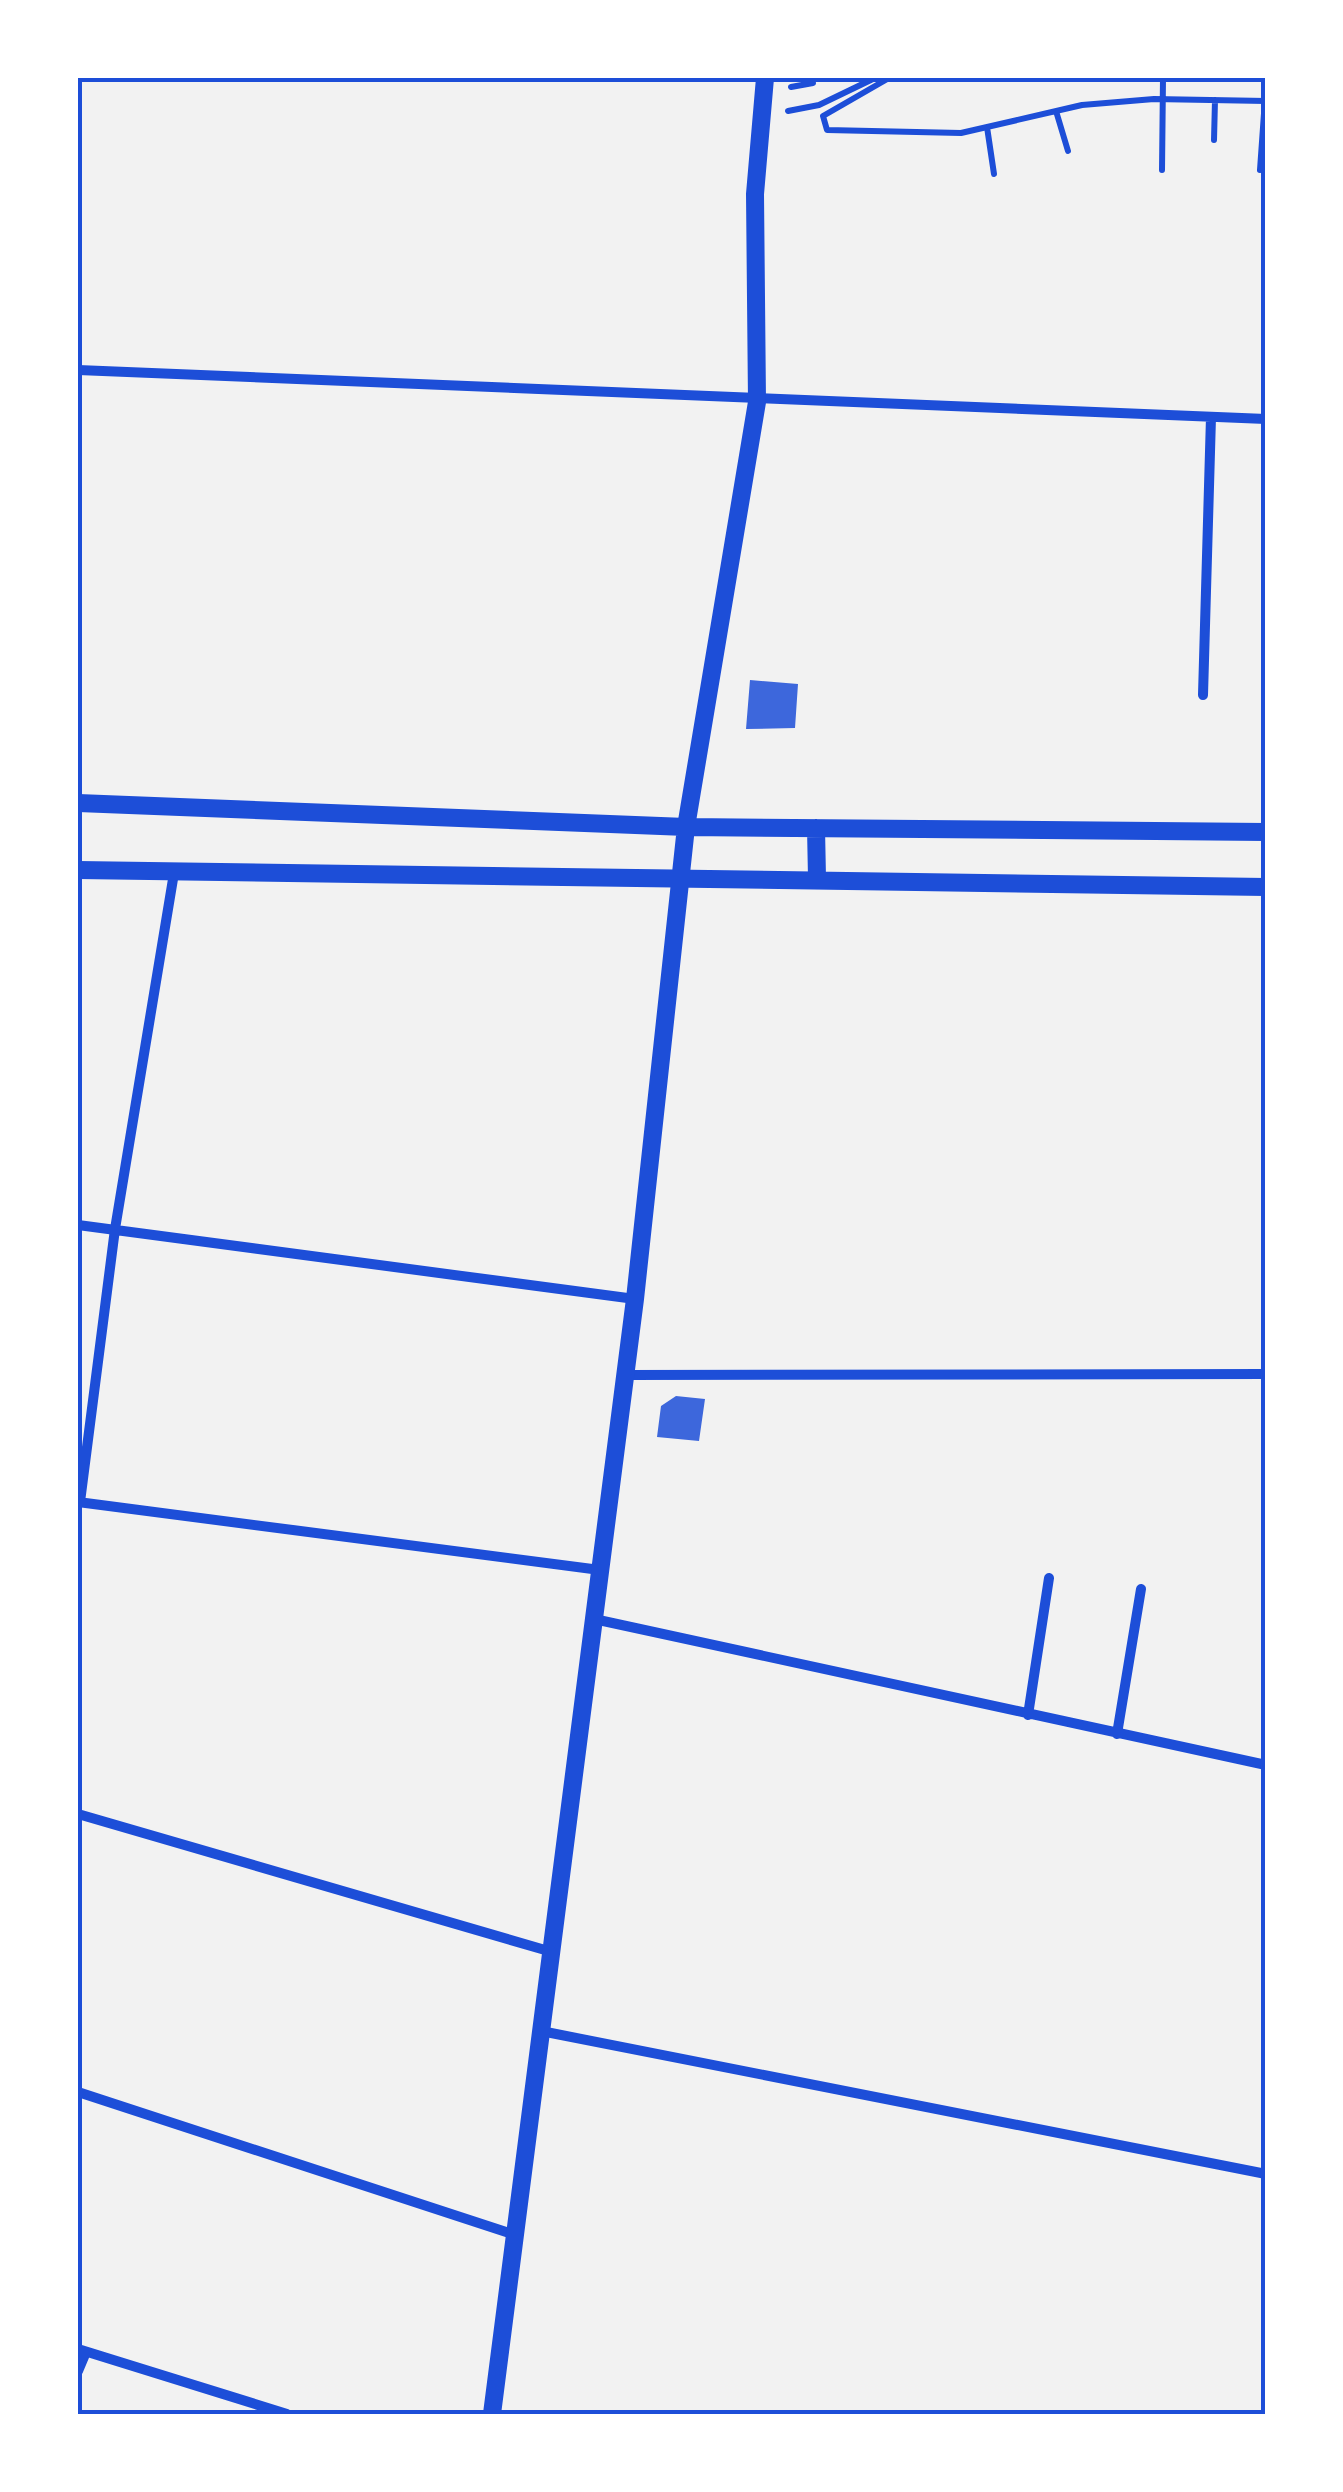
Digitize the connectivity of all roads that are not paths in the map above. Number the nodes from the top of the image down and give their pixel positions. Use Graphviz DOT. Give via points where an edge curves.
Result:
graph roads {
  1 [pos="765,78"];
  2 [pos="78,370"];
  3 [pos="757,402"];
  4 [pos="1211,418"];
  5 [pos="1266,419"];
  6 [pos="1203,695"];
  7 [pos="78,803"];
  8 [pos="686,826"];
  9 [pos="816,828"];
  10 [pos="1266,832"];
  11 [pos="78,870"];
  12 [pos="174,872"];
  13 [pos="683,876"];
  14 [pos="817,878"];
  15 [pos="1266,887"];
  16 [pos="78,1224"];
  17 [pos="115,1230"];
  18 [pos="635,1299"];
  19 [pos="1266,1374"];
  20 [pos="626,1375"];
  21 [pos="79,1502"];
  22 [pos="600,1570"];
  23 [pos="1048,1578"];
  24 [pos="1141,1589"];
  25 [pos="594,1619"];
  26 [pos="1028,1715"];
  27 [pos="1116,1734"];
  28 [pos="1266,1765"];
  29 [pos="78,1814"];
  30 [pos="552,1952"];
  31 [pos="541,2031"];
  32 [pos="78,2092"];
  33 [pos="1266,2174"];
  34 [pos="515,2235"];
  35 [pos="82,2351"];
  36 [pos="78,2371"];
  37 [pos="288,2414"];
  38 [pos="492,2414"];
  1 -- 3 [label="street" via="755,194"];
  2 -- 3 [label="street"];
  3 -- 4 [label="street"];
  3 -- 8 [label="street"];
  4 -- 5 [label="street"];
  4 -- 6 [label="street"];
  7 -- 8 [label="street"];
  8 -- 9 [label="street"];
  8 -- 13 [label="street"];
  9 -- 10 [label="street"];
  9 -- 14 [label="street"];
  11 -- 12 [label="street"];
  12 -- 13 [label="street"];
  12 -- 17 [label="street"];
  13 -- 14 [label="street"];
  13 -- 18 [label="street"];
  14 -- 15 [label="street"];
  16 -- 17 [label="street"];
  17 -- 18 [label="street"];
  17 -- 21 [label="street"];
  18 -- 20 [label="street"];
  19 -- 20 [label="street"];
  20 -- 22 [label="street"];
  21 -- 22 [label="street"];
  22 -- 25 [label="street"];
  23 -- 26 [label="street"];
  24 -- 27 [label="street"];
  25 -- 26 [label="street"];
  25 -- 30 [label="street"];
  26 -- 27 [label="street"];
  27 -- 28 [label="street"];
  29 -- 30 [label="street"];
  30 -- 31 [label="street"];
  31 -- 33 [label="street"];
  31 -- 34 [label="street"];
  32 -- 34 [label="street"];
  34 -- 38 [label="street"];
  35 -- 36 [label="street"];
  35 -- 37 [label="street"];
}
